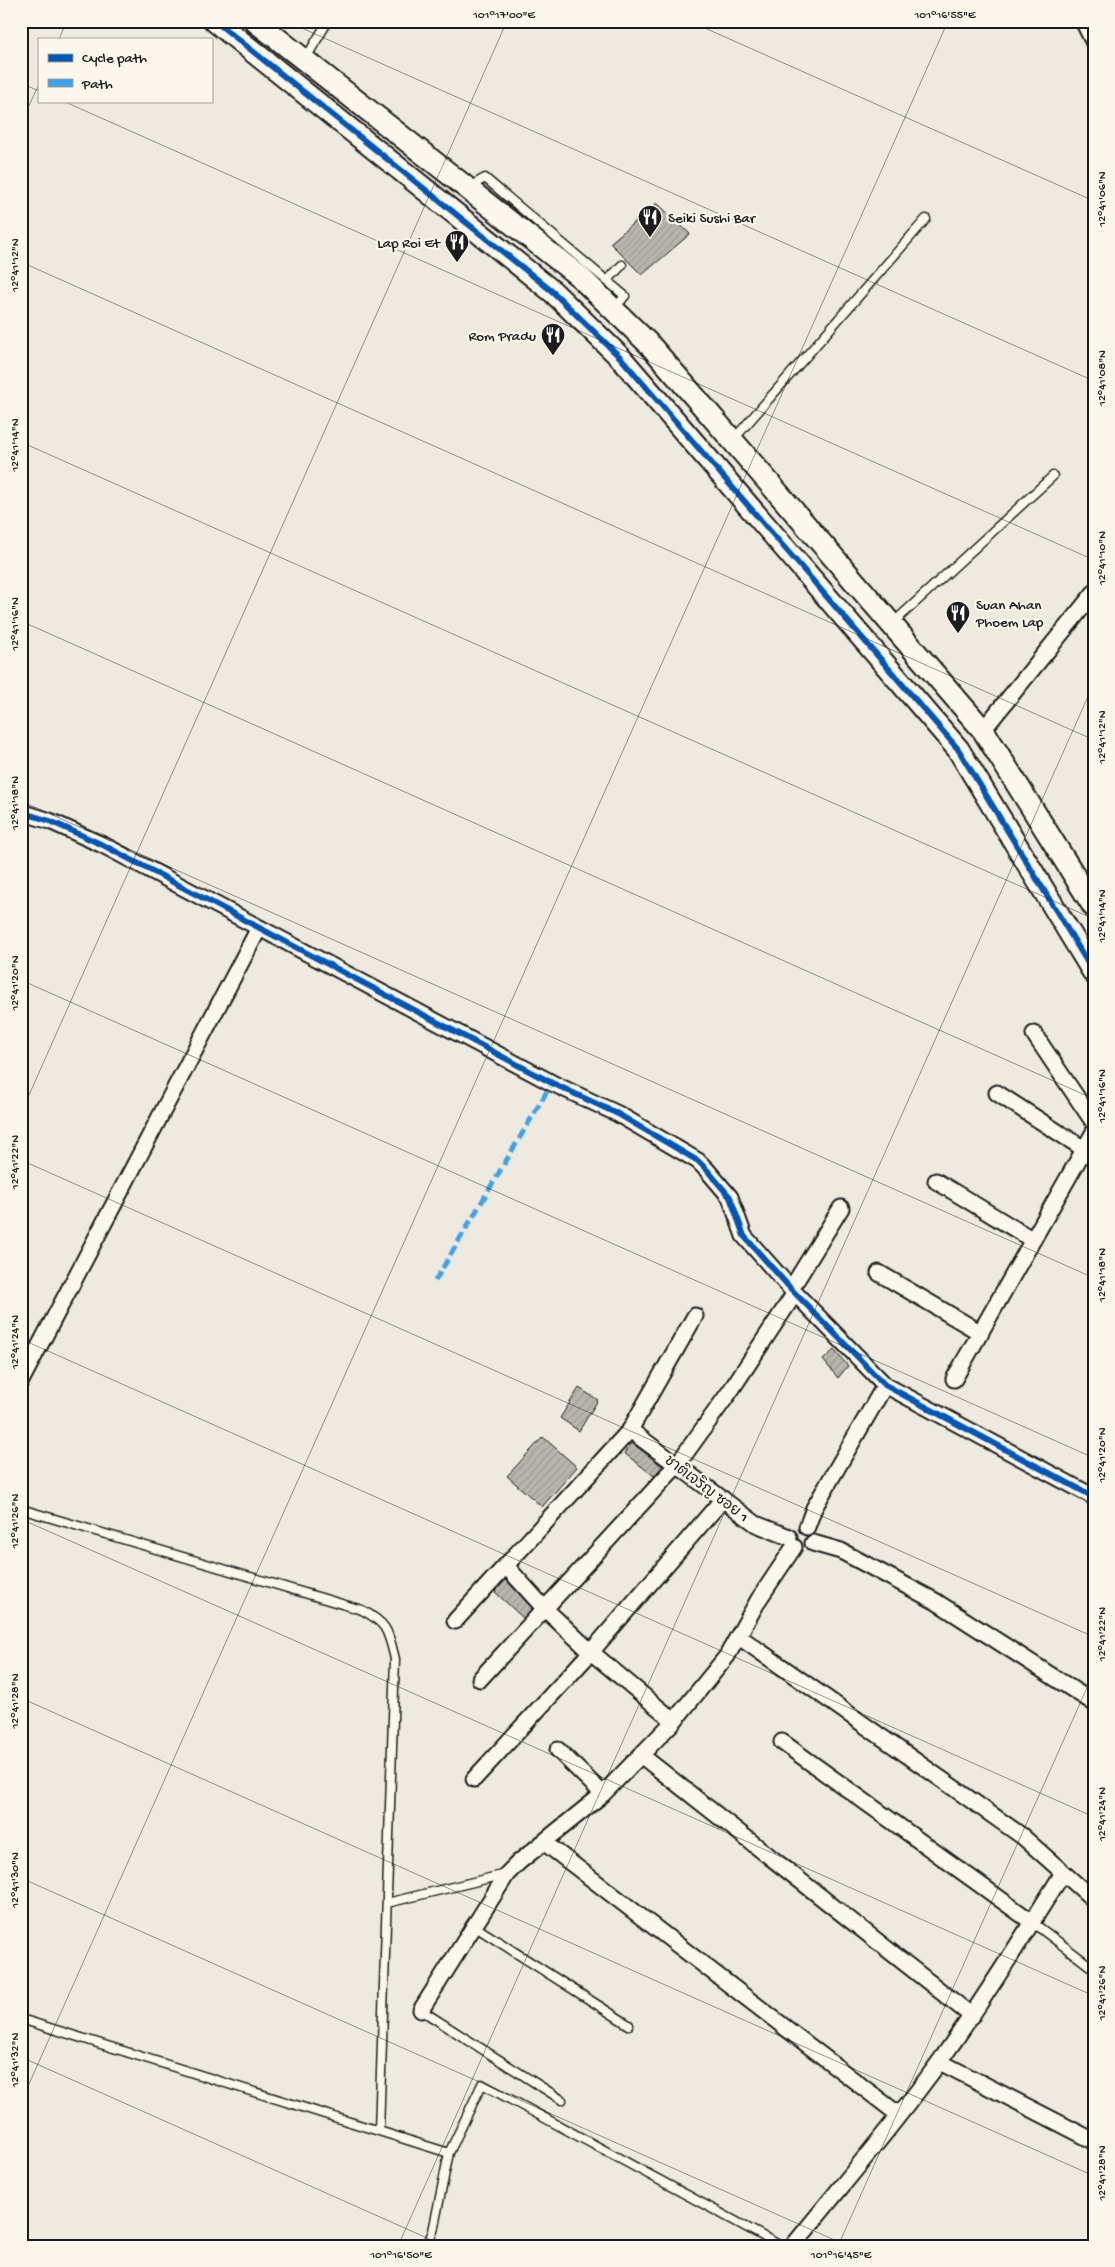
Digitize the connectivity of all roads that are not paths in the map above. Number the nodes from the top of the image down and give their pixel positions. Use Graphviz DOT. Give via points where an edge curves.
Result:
graph roads {
  1 [pos="215,21"];
  2 [pos="255,21"];
  3 [pos="328,21"];
  4 [pos="305,60"];
  5 [pos="467,188"];
  6 [pos="926,218"];
  7 [pos="622,265"];
  8 [pos="607,281"];
  9 [pos="613,310"];
  10 [pos="732,442"];
  11 [pos="1052,476"];
  12 [pos="1094,593"];
  13 [pos="874,604"];
  14 [pos="850,624"];
  15 [pos="891,625"];
  16 [pos="983,730"];
  17 [pos="21,812"];
  18 [pos="1094,907"];
  19 [pos="258,928"];
  20 [pos="1094,973"];
  21 [pos="1034,1034"];
  22 [pos="997,1093"];
  23 [pos="1094,1123"];
  24 [pos="1094,1132"];
  25 [pos="1084,1149"];
  26 [pos="936,1181"];
  27 [pos="841,1208"];
  28 [pos="1033,1240"];
  29 [pos="879,1273"];
  30 [pos="793,1291"];
  31 [pos="695,1316"];
  32 [pos="981,1334"];
  33 [pos="954,1379"];
  34 [pos="21,1381"];
  35 [pos="885,1385"];
  36 [pos="630,1430"];
  37 [pos="677,1465"];
  38 [pos="1094,1497"];
  39 [pos="723,1499"];
  40 [pos="21,1509"];
  41 [pos="807,1527"];
  42 [pos="792,1542"];
  43 [pos="813,1542"];
  44 [pos="507,1567"];
  45 [pos="544,1608"];
  46 [pos="455,1621"];
  47 [pos="738,1636"];
  48 [pos="591,1652"];
  49 [pos="480,1679"];
  50 [pos="1094,1703"];
  51 [pos="674,1721"];
  52 [pos="782,1742"];
  53 [pos="558,1750"];
  54 [pos="642,1756"];
  55 [pos="474,1779"];
  56 [pos="603,1794"];
  57 [pos="545,1843"];
  58 [pos="1063,1873"];
  59 [pos="507,1874"];
  60 [pos="1094,1900"];
  61 [pos="387,1903"];
  62 [pos="1032,1922"];
  63 [pos="474,1926"];
  64 [pos="1094,1969"];
  65 [pos="421,2010"];
  66 [pos="972,2016"];
  67 [pos="21,2019"];
  68 [pos="629,2025"];
  69 [pos="940,2062"];
  70 [pos="562,2100"];
  71 [pos="899,2115"];
  72 [pos="379,2131"];
  73 [pos="1094,2141"];
  74 [pos="449,2153"];
  75 [pos="792,2245"];
  76 [pos="427,2246"];
  1 -- 14 [label="street" via="554,292 620,357"];
  2 -- 4 [label="street"];
  3 -- 4 [label="lane"];
  4 -- 5 [label="street"];
  5 -- 8 [label="lane" via="485,178"];
  5 -- 9 [label="street" via="580,277"];
  6 -- 10 [label="lane"];
  7 -- 8 [label="lane"];
  8 -- 9 [label="lane" via="625,296"];
  9 -- 10 [label="street" via="649,344"];
  10 -- 13 [label="street"];
  11 -- 15 [label="lane"];
  12 -- 16 [label="street"];
  13 -- 14 [label="street"];
  13 -- 15 [label="street"];
  14 -- 20 [label="street" via="958,749"];
  15 -- 16 [label="street"];
  16 -- 18 [label="street"];
  17 -- 19 [label="street" via="50,821 105,846"];
  19 -- 30 [label="street" via="552,1083 618,1114 698,1161 730,1197 744,1236"];
  19 -- 34 [label="street"];
  21 -- 23 [label="street"];
  22 -- 25 [label="street"];
  24 -- 25 [label="street"];
  25 -- 28 [label="street"];
  26 -- 28 [label="street"];
  27 -- 30 [label="street"];
  28 -- 32 [label="street"];
  29 -- 32 [label="street"];
  30 -- 35 [label="street"];
  30 -- 37 [label="street" via="731,1390"];
  31 -- 36 [label="street"];
  32 -- 33 [label="street"];
  35 -- 38 [label="street"];
  35 -- 41 [label="street" via="814,1508"];
  36 -- 37 [label="street, ชาติเจริญ ซอย 1"];
  36 -- 44 [label="street"];
  37 -- 39 [label="street, ชาติเจริญ ซอย 1"];
  37 -- 45 [label="street"];
  39 -- 42 [label="street, ชาติเจริญ ซอย 1" via="756,1524"];
  39 -- 48 [label="street"];
  40 -- 61 [label="lane" via="362,1610 380,1619 389,1634 395,1659"];
  41 -- 42 [label="street" via="797,1526 791,1530"];
  41 -- 43 [label="street" via="812,1531"];
  42 -- 43 [label="street" via="802,1550"];
  42 -- 47 [label="street"];
  43 -- 50 [label="street" via="850,1556 936,1602"];
  44 -- 45 [label="street"];
  44 -- 46 [label="street"];
  45 -- 48 [label="street"];
  45 -- 49 [label="street"];
  47 -- 51 [label="street" via="717,1669"];
  47 -- 58 [label="street" via="1022,1836"];
  48 -- 51 [label="street"];
  48 -- 55 [label="street"];
  51 -- 54 [label="street"];
  52 -- 62 [label="street"];
  53 -- 56 [label="street"];
  54 -- 56 [label="street"];
  54 -- 66 [label="street"];
  56 -- 57 [label="street"];
  57 -- 59 [label="street"];
  57 -- 71 [label="street"];
  58 -- 60 [label="street"];
  58 -- 62 [label="street"];
  59 -- 61 [label="lane"];
  59 -- 63 [label="street"];
  61 -- 72 [label="lane"];
  62 -- 64 [label="lane"];
  62 -- 66 [label="street"];
  63 -- 65 [label="street"];
  63 -- 68 [label="lane"];
  65 -- 70 [label="lane"];
  66 -- 69 [label="street"];
  67 -- 72 [label="lane"];
  69 -- 71 [label="street"];
  69 -- 73 [label="street"];
  71 -- 75 [label="street"];
  72 -- 74 [label="lane"];
  74 -- 75 [label="lane" via="482,2084"];
  74 -- 76 [label="lane"];
}
